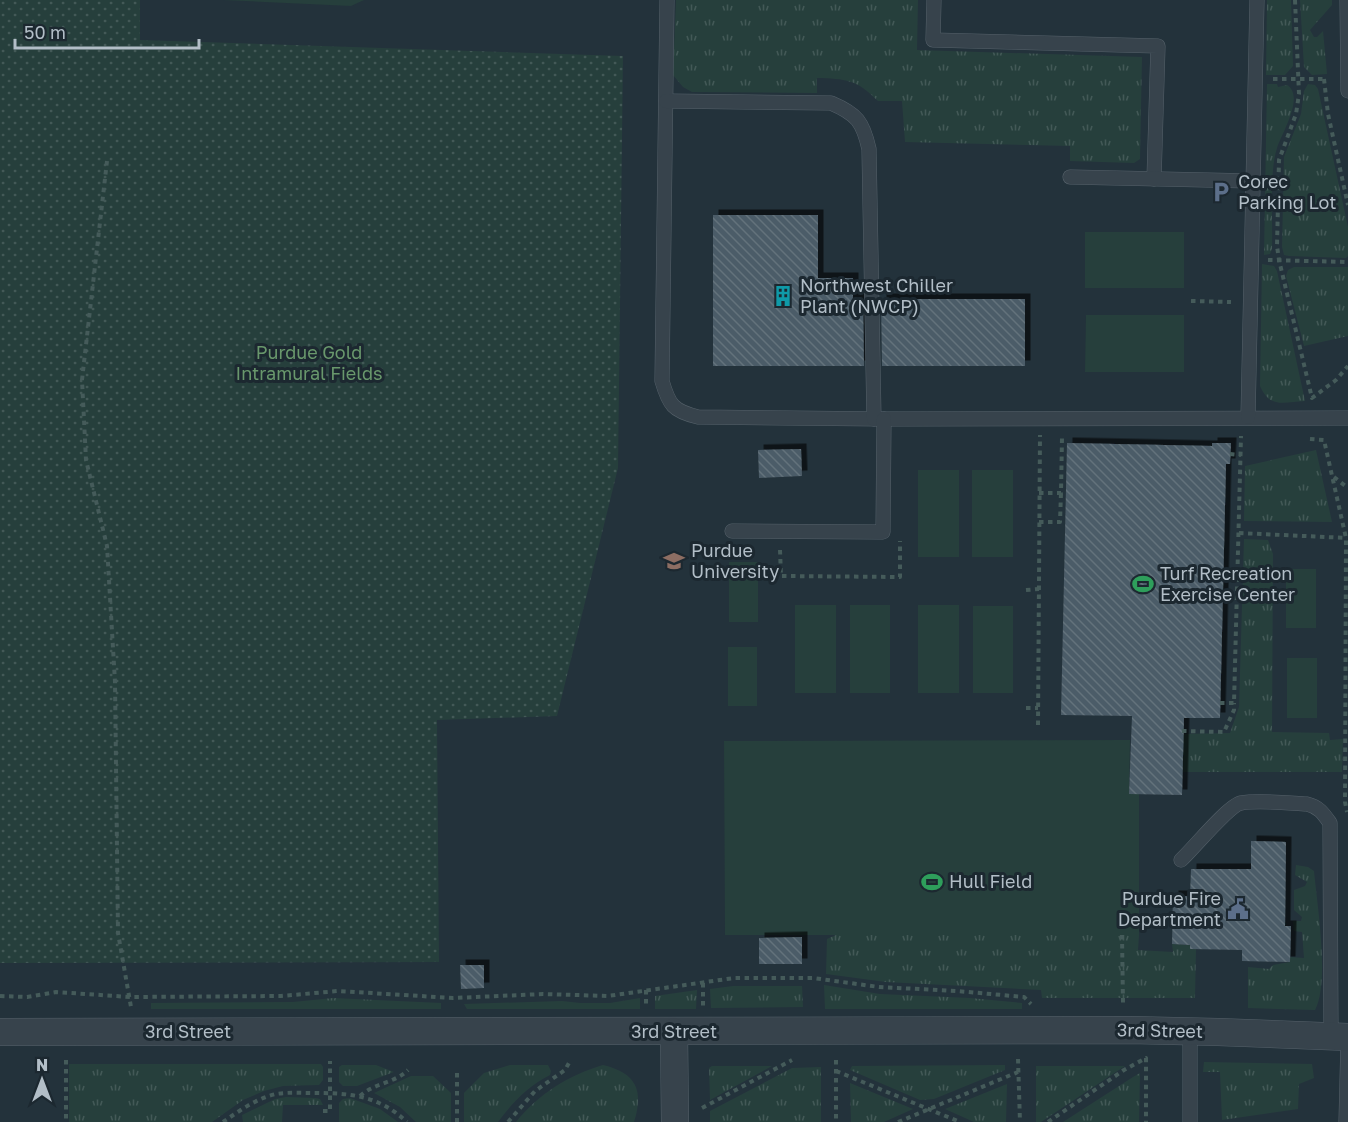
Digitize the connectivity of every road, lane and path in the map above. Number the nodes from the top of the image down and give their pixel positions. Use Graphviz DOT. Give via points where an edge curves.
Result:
graph roads {
  1 [pos="667,0"];
  2 [pos="934,0"];
  3 [pos="1257,0"];
  4 [pos="1296,0"];
  5 [pos="1347,0"];
  6 [pos="1255,78"];
  7 [pos="1299,80"];
  8 [pos="1324,80"];
  9 [pos="1347,85"];
  10 [pos="666,101"];
  11 [pos="107,161"];
  12 [pos="1070,177"];
  13 [pos="1154,179"];
  14 [pos="1252,181"];
  15 [pos="1348,205"];
  16 [pos="1251,259"];
  17 [pos="1279,260"];
  18 [pos="1348,262"];
  19 [pos="1191,301"];
  20 [pos="1250,303"];
  21 [pos="1348,366"];
  22 [pos="1248,417"];
  23 [pos="1348,417"];
  24 [pos="879,419"];
  25 [pos="1348,426"];
  26 [pos="1040,432"];
  27 [pos="1062,432"];
  28 [pos="1230,435"];
  29 [pos="1241,436"];
  30 [pos="1253,437"];
  31 [pos="1300,439"];
  32 [pos="1230,454"];
  33 [pos="1241,455"];
  34 [pos="1333,477"];
  35 [pos="1348,488"];
  36 [pos="1039,493"];
  37 [pos="1061,493"];
  38 [pos="1039,522"];
  39 [pos="732,531"];
  40 [pos="900,532"];
  41 [pos="1239,533"];
  42 [pos="1347,538"];
  43 [pos="771,550"];
  44 [pos="1039,589"];
  45 [pos="1026,590"];
  46 [pos="1220,703"];
  47 [pos="1234,703"];
  48 [pos="1026,708"];
  49 [pos="1038,708"];
  50 [pos="1038,725"];
  51 [pos="1182,731"];
  52 [pos="1348,819"];
  53 [pos="1181,861"];
  54 [pos="1122,934"];
  55 [pos="703,983"];
  56 [pos="646,990"];
  57 [pos="0,996"];
  58 [pos="130,997"];
  59 [pos="1123,1003"];
  60 [pos="646,1008"];
  61 [pos="703,1008"];
  62 [pos="1036,1031"];
  63 [pos="1190,1031"];
  64 [pos="0,1032"];
  65 [pos="136,1032"];
  66 [pos="674,1032"];
  67 [pos="1342,1038"];
  68 [pos="1018,1059"];
  69 [pos="66,1060"];
  70 [pos="792,1060"];
  71 [pos="836,1060"];
  72 [pos="330,1061"];
  73 [pos="570,1061"];
  74 [pos="408,1070"];
  75 [pos="836,1071"];
  76 [pos="457,1072"];
  77 [pos="1018,1072"];
  78 [pos="330,1093"];
  79 [pos="360,1096"];
  80 [pos="702,1108"];
  81 [pos="928,1109"];
  82 [pos="323,1111"];
  83 [pos="66,1122"];
  84 [pos="223,1122"];
  85 [pos="407,1122"];
  86 [pos="457,1122"];
  87 [pos="508,1122"];
  88 [pos="675,1122"];
  89 [pos="836,1122"];
  90 [pos="898,1122"];
  91 [pos="960,1122"];
  92 [pos="1020,1122"];
  93 [pos="1047,1122"];
  94 [pos="1146,1122"];
  95 [pos="1190,1122"];
  96 [pos="1346,1122"];
  1 -- 10 [label="lane"];
  2 -- 13 [label="lane" via="933,40 1158,46"];
  3 -- 6 [label="lane"];
  4 -- 7 [label="path"];
  5 -- 9 [label="lane"];
  6 -- 7 [label="path"];
  6 -- 14 [label="lane"];
  7 -- 8 [label="path"];
  7 -- 17 [label="path" via="1296,114 1279,160"];
  8 -- 9 [label="path"];
  8 -- 15 [label="path"];
  10 -- 24 [label="lane" via="831,103 849,111 864,127 869,149"];
  10 -- 24 [label="lane" via="662,381 668,400 680,412 698,417"];
  11 -- 58 [label="path" via="82,380 86,460 107,546 115,682 118,933"];
  12 -- 13 [label="lane"];
  13 -- 14 [label="lane"];
  14 -- 16 [label="lane"];
  16 -- 17 [label="path"];
  16 -- 20 [label="lane"];
  17 -- 18 [label="path"];
  17 -- 21 [label="path" via="1312,398"];
  19 -- 20 [label="path"];
  20 -- 22 [label="lane"];
  22 -- 23 [label="lane"];
  22 -- 24 [label="lane"];
  23 -- 25 [label="lane"];
  24 -- 39 [label="lane" via="883,532"];
  26 -- 36 [label="path"];
  27 -- 37 [label="path"];
  28 -- 29 [label="path"];
  29 -- 30 [label="path"];
  29 -- 33 [label="path"];
  31 -- 34 [label="path" via="1324,440"];
  32 -- 33 [label="path"];
  33 -- 41 [label="path"];
  34 -- 35 [label="path"];
  34 -- 42 [label="path"];
  36 -- 37 [label="path"];
  36 -- 38 [label="path"];
  37 -- 38 [label="path" via="1060,522"];
  38 -- 44 [label="path"];
  40 -- 43 [label="path" via="900,577 781,576 781,550"];
  41 -- 42 [label="path"];
  41 -- 47 [label="path"];
  42 -- 52 [label="path"];
  44 -- 45 [label="path"];
  44 -- 49 [label="path"];
  46 -- 47 [label="path"];
  47 -- 51 [label="path" via="1224,732"];
  48 -- 49 [label="path"];
  49 -- 50 [label="path"];
  53 -- 67 [label="lane" via="1228,809 1240,803 1307,804 1324,813 1330,823"];
  54 -- 59 [label="path"];
  55 -- 56 [label="path"];
  55 -- 61 [label="path"];
  55 -- 62 [label="path" via="734,978 813,978 879,987 1024,997 1032,1004"];
  56 -- 58 [label="path" via="608,996 453,998 338,991 281,996"];
  56 -- 60 [label="path"];
  57 -- 58 [label="path" via="56,992"];
  58 -- 65 [label="path"];
  62 -- 63 [label="street, 3rd Street"];
  62 -- 66 [label="street, 3rd Street"];
  63 -- 67 [label="street, 3rd Street"];
  63 -- 95 [label="lane"];
  64 -- 65 [label="street, 3rd Street"];
  65 -- 66 [label="street, 3rd Street"];
  66 -- 88 [label="street"];
  67 -- 96 [label="lane"];
  68 -- 77 [label="path"];
  69 -- 83 [label="path"];
  70 -- 80 [label="path"];
  71 -- 75 [label="path"];
  72 -- 78 [label="path"];
  73 -- 87 [label="path" via="566,1070 536,1091"];
  74 -- 79 [label="path"];
  75 -- 81 [label="path"];
  75 -- 89 [label="path"];
  76 -- 86 [label="path"];
  77 -- 81 [label="path"];
  77 -- 92 [label="path"];
  78 -- 79 [label="path"];
  78 -- 82 [label="path" via="330,1111"];
  78 -- 84 [label="path" via="275,1094"];
  79 -- 85 [label="path" via="380,1103"];
  81 -- 90 [label="path"];
  81 -- 91 [label="path"];
  93 -- 94 [label="path" via="1146,1058"];
}
